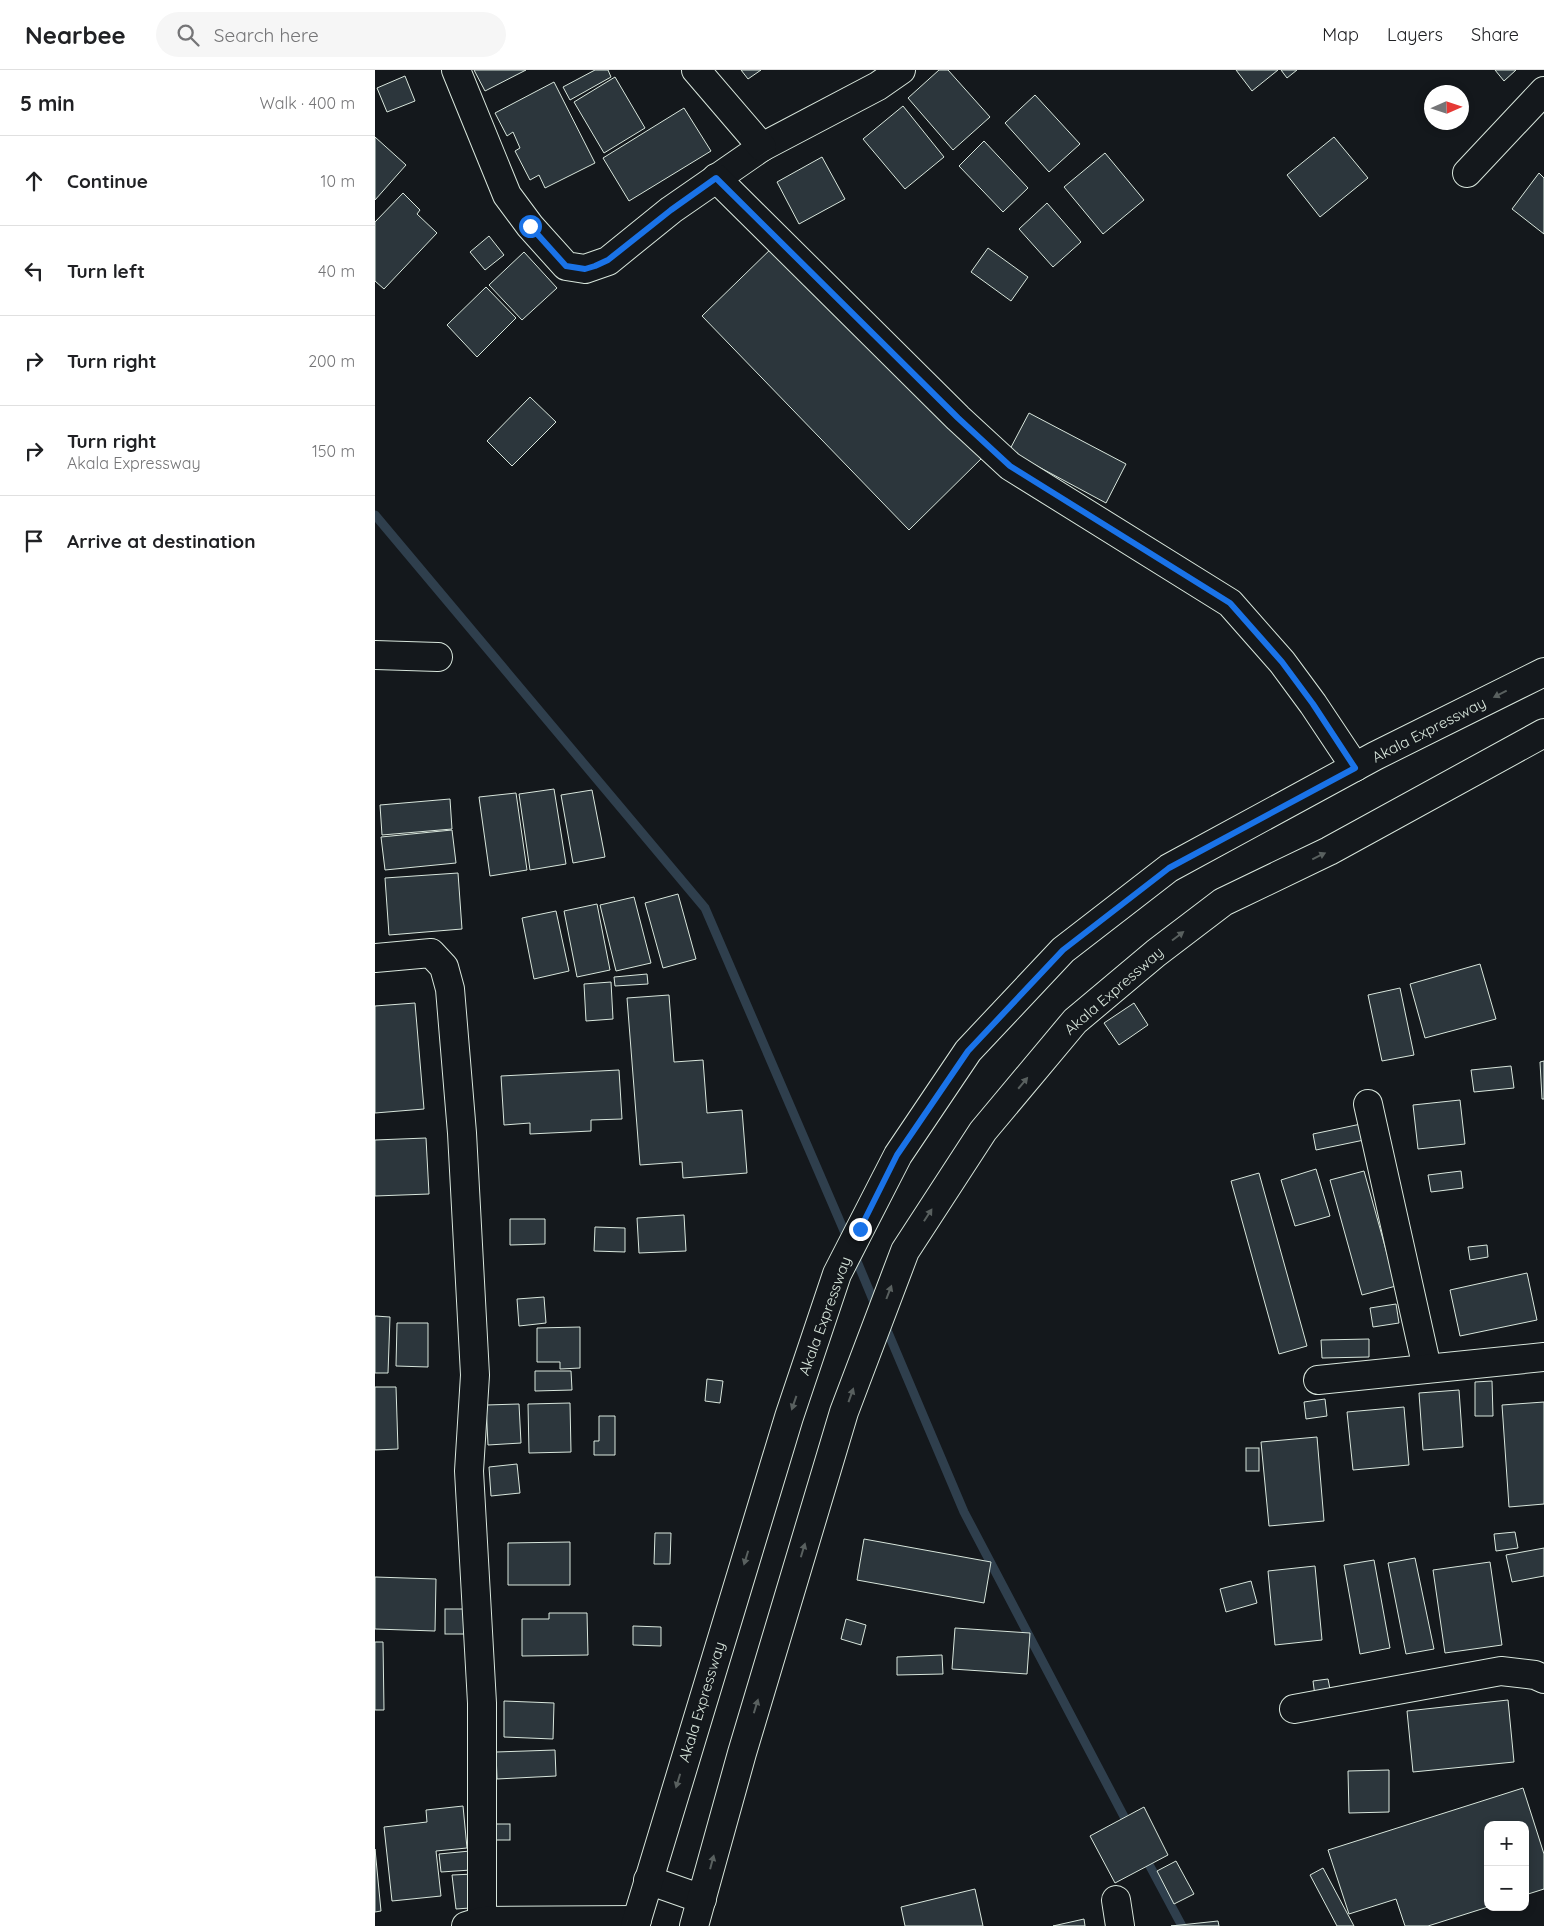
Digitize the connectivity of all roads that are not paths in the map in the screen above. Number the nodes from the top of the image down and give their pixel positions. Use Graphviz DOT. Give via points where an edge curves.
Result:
graph roads {
  1 [pos="456,70"];
  2 [pos="696,70"];
  3 [pos="901,70"];
  4 [pos="1544,91"];
  5 [pos="762,147"];
  6 [pos="1467,173"];
  7 [pos="716,178"];
  8 [pos="375,655"];
  9 [pos="438,657"];
  10 [pos="1544,672"];
  11 [pos="1544,733"];
  12 [pos="1355,768"];
  13 [pos="375,958"];
  14 [pos="1368,1104"];
  15 [pos="1544,1357"];
  16 [pos="1427,1368"];
  17 [pos="1318,1380"];
  18 [pos="1544,1679"];
  19 [pos="1294,1710"];
  20 [pos="648,1880"];
  21 [pos="702,1899"];
  22 [pos="474,1923"];
  23 [pos="636,1923"];
  24 [pos="694,1926"];
  1 -- 7 [label="street" via="507,195 566,266 585,269 608,260"];
  2 -- 5 [label="street"];
  3 -- 5 [label="street" via="878,86"];
  4 -- 6 [label="street"];
  5 -- 7 [label="street"];
  7 -- 12 [label="street" via="1010,466 1230,603 1282,662"];
  8 -- 9 [label="street"];
  10 -- 12 [label="street, Akala Expressway, one-way"];
  21 -- 11 [label="street, Akala Expressway, one-way" via="841,1421 903,1256 983,1130 1075,1021 1223,902 1329,851"];
  12 -- 20 [label="street, Akala Expressway, one-way" via="1169,868 1063,950 968,1051 897,1155 837,1274 789,1417"];
  13 -- 22 [label="street" via="431,953 444,967 450,989 462,1134 475,1375 469,1471 482,1703"];
  14 -- 16 [label="street"];
  15 -- 16 [label="street"];
  16 -- 17 [label="street"];
  18 -- 19 [label="street" via="1501,1671"];
  20 -- 21 [label="street"];
  20 -- 23 [label="street, Akala Expressway"];
  21 -- 24 [label="street, Akala Expressway"];
  22 -- 23 [label="street"];
}
